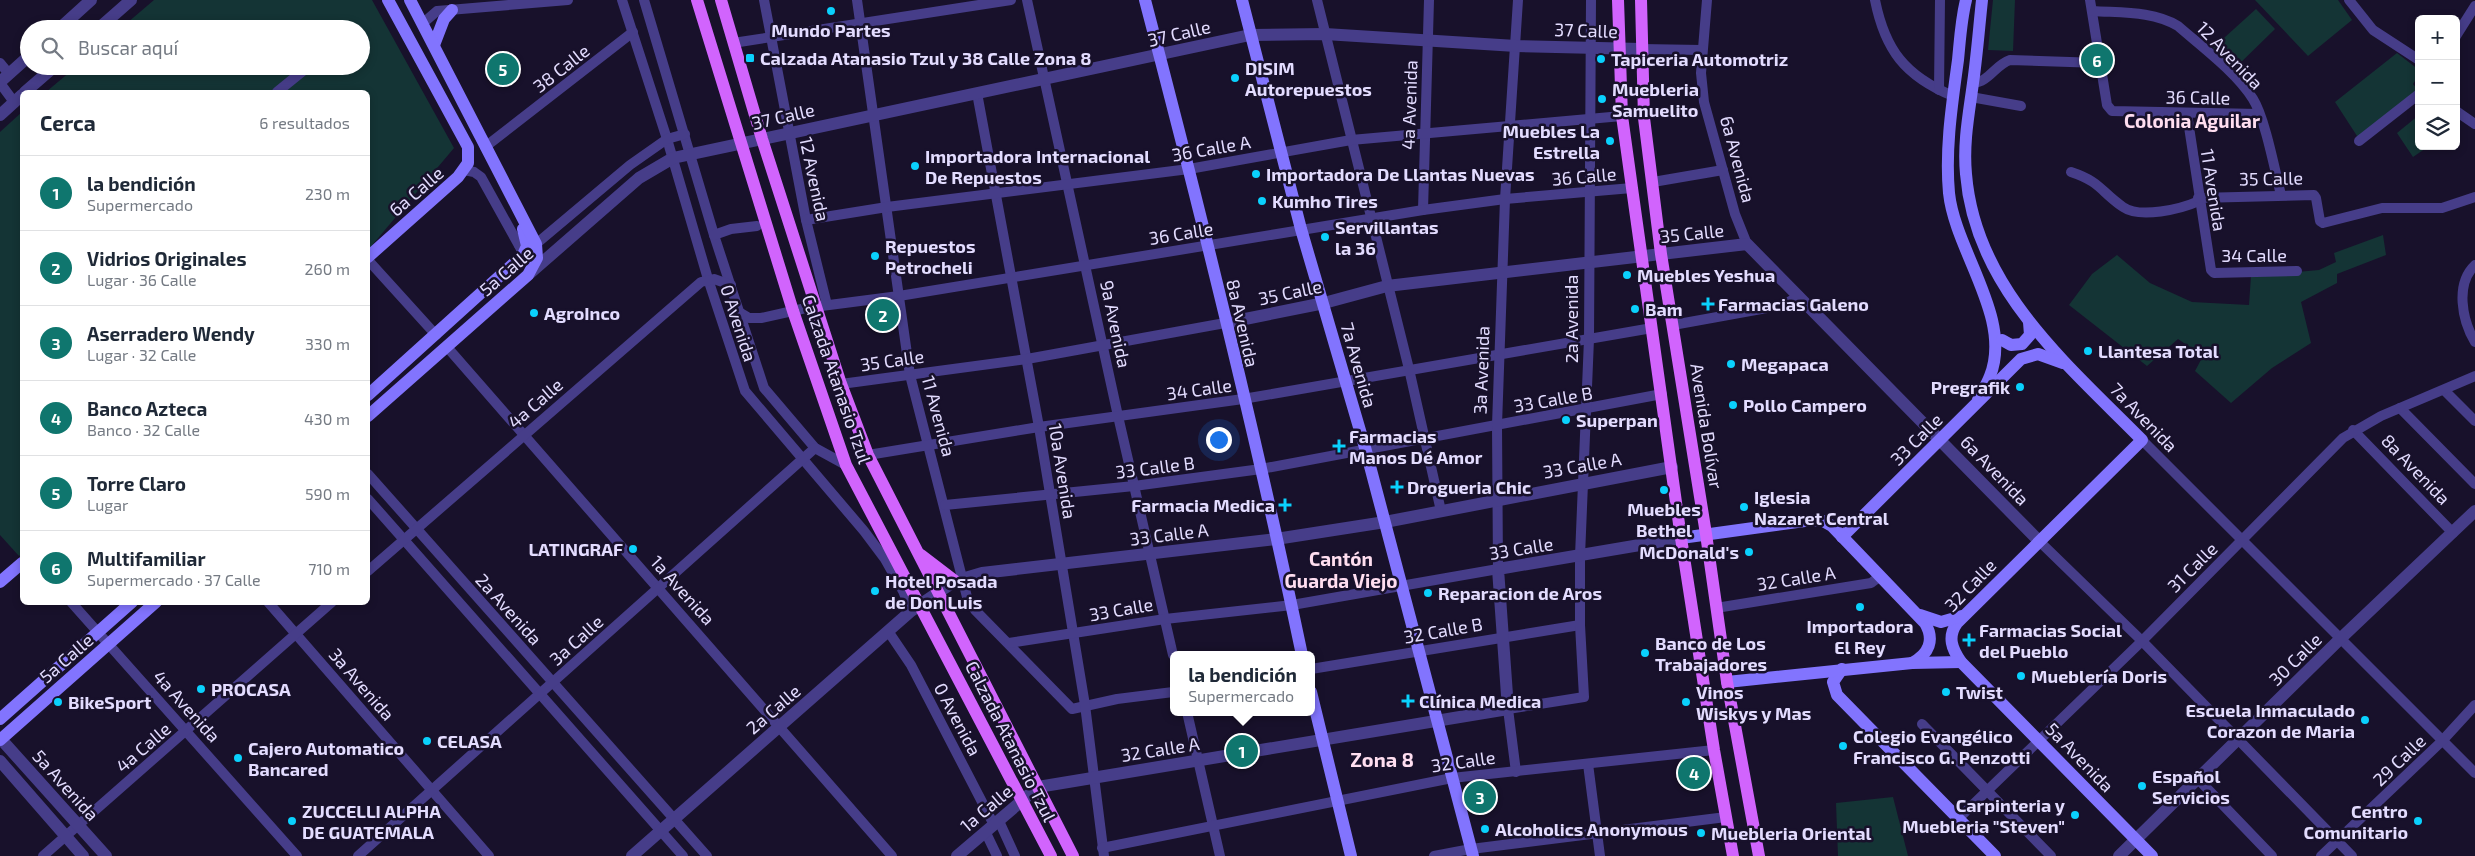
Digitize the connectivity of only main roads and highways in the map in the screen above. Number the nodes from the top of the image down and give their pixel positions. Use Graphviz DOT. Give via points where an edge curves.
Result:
graph roads {
  1 [pos="388,0"];
  2 [pos="410,0"];
  3 [pos="697,0"];
  4 [pos="721,0"];
  5 [pos="1145,0"];
  6 [pos="1242,0"];
  7 [pos="1618,0"];
  8 [pos="1641,0"];
  9 [pos="1966,0"];
  10 [pos="1982,0"];
  11 [pos="452,10"];
  12 [pos="422,24"];
  13 [pos="404,32"];
  14 [pos="434,45"];
  15 [pos="526,247"];
  16 [pos="370,257"];
  17 [pos="1987,301"];
  18 [pos="2029,322"];
  19 [pos="2002,340"];
  20 [pos="2069,365"];
  21 [pos="1991,375"];
  22 [pos="370,393"];
  23 [pos="1978,400"];
  24 [pos="370,414"];
  25 [pos="2142,440"];
  26 [pos="1706,534"];
  27 [pos="1842,537"];
  28 [pos="1681,538"];
  29 [pos="917,552"];
  30 [pos="20,565"];
  31 [pos="959,580"];
  32 [pos="0,582"];
  33 [pos="129,605"];
  34 [pos="153,605"];
  35 [pos="1917,613"];
  36 [pos="1964,615"];
  37 [pos="1301,651"];
  38 [pos="1961,662"];
  39 [pos="1912,663"];
  40 [pos="1842,669"];
  41 [pos="1727,682"];
  42 [pos="1315,709"];
  43 [pos="0,719"];
  44 [pos="0,739"];
  45 [pos="1472,852"];
  46 [pos="1051,856"];
  47 [pos="1073,856"];
  48 [pos="1351,856"];
  49 [pos="1733,856"];
  50 [pos="1759,856"];
  51 [pos="1995,856"];
  52 [pos="2152,856"];
  1 -- 13 [label="main road"];
  2 -- 12 [label="main road"];
  3 -- 46 [label="main road, Calzada Atanasio Tzul" via="793,311 846,464 916,608"];
  4 -- 29 [label="main road, Calzada Atanasio Tzul" via="762,139 822,306 841,384 868,455"];
  5 -- 37 [label="main road, 8a Avenida" via="1262,469"];
  6 -- 45 [label="main road, 7a Avenida" via="1280,152 1366,450"];
  7 -- 28 [label="main road" via="1622,116"];
  8 -- 26 [label="main road, Avenida Bolívar" via="1644,118 1661,254"];
  9 -- 17 [label="main road" via="1948,146 1950,195 1962,243"];
  10 -- 18 [label="main road, 7a Avenida" via="1966,130 1966,173 1971,206 1986,252 2007,293"];
  11 -- 14 [label="main road" via="444,19"];
  12 -- 13 [label="main road" via="422,29 415,34"];
  12 -- 14 [label="main road"];
  13 -- 16 [label="main road, 6a Calle" via="468,147 469,160 464,170"];
  14 -- 15 [label="main road" via="518,212"];
  15 -- 22 [label="main road, 5a Calle" via="436,335"];
  15 -- 24 [label="main road, 5a Calle" via="537,258 528,276"];
  17 -- 19 [label="main road"];
  17 -- 21 [label="main road" via="1994,337"];
  18 -- 19 [label="main road" via="2030,336 2022,344 2011,345"];
  18 -- 20 [label="main road, 7a Avenida"];
  19 -- 21 [label="main road"];
  20 -- 23 [label="main road, 33 Calle" via="2046,356 2026,356"];
  20 -- 25 [label="main road, 7a Avenida"];
  21 -- 23 [label="main road"];
  23 -- 27 [label="main road, 33 Calle"];
  25 -- 36 [label="main road, 32 Calle"];
  26 -- 27 [label="main road, 33 Calle" via="1812,520 1832,526"];
  26 -- 28 [label="main road, 33 Calle"];
  26 -- 41 [label="main road, Avenida Bolívar"];
  27 -- 35 [label="main road"];
  28 -- 49 [label="main road"];
  29 -- 31 [label="main road"];
  29 -- 47 [label="main road, Calzada Atanasio Tzul"];
  30 -- 32 [label="main road"];
  33 -- 43 [label="main road, 5a Calle"];
  34 -- 44 [label="main road, 5a Calle"];
  35 -- 36 [label="main road" via="1941,622"];
  35 -- 39 [label="main road" via="1929,631 1930,642 1925,654"];
  36 -- 38 [label="main road, 32 Calle" via="1954,627 1951,637"];
  38 -- 39 [label="main road"];
  38 -- 52 [label="main road, 5a Avenida"];
  39 -- 40 [label="main road"];
  40 -- 41 [label="main road"];
  40 -- 51 [label="main road" via="1833,682 1837,695"];
  41 -- 50 [label="main road, Avenida Bolívar"];
  42 -- 48 [label="main road"];
}
